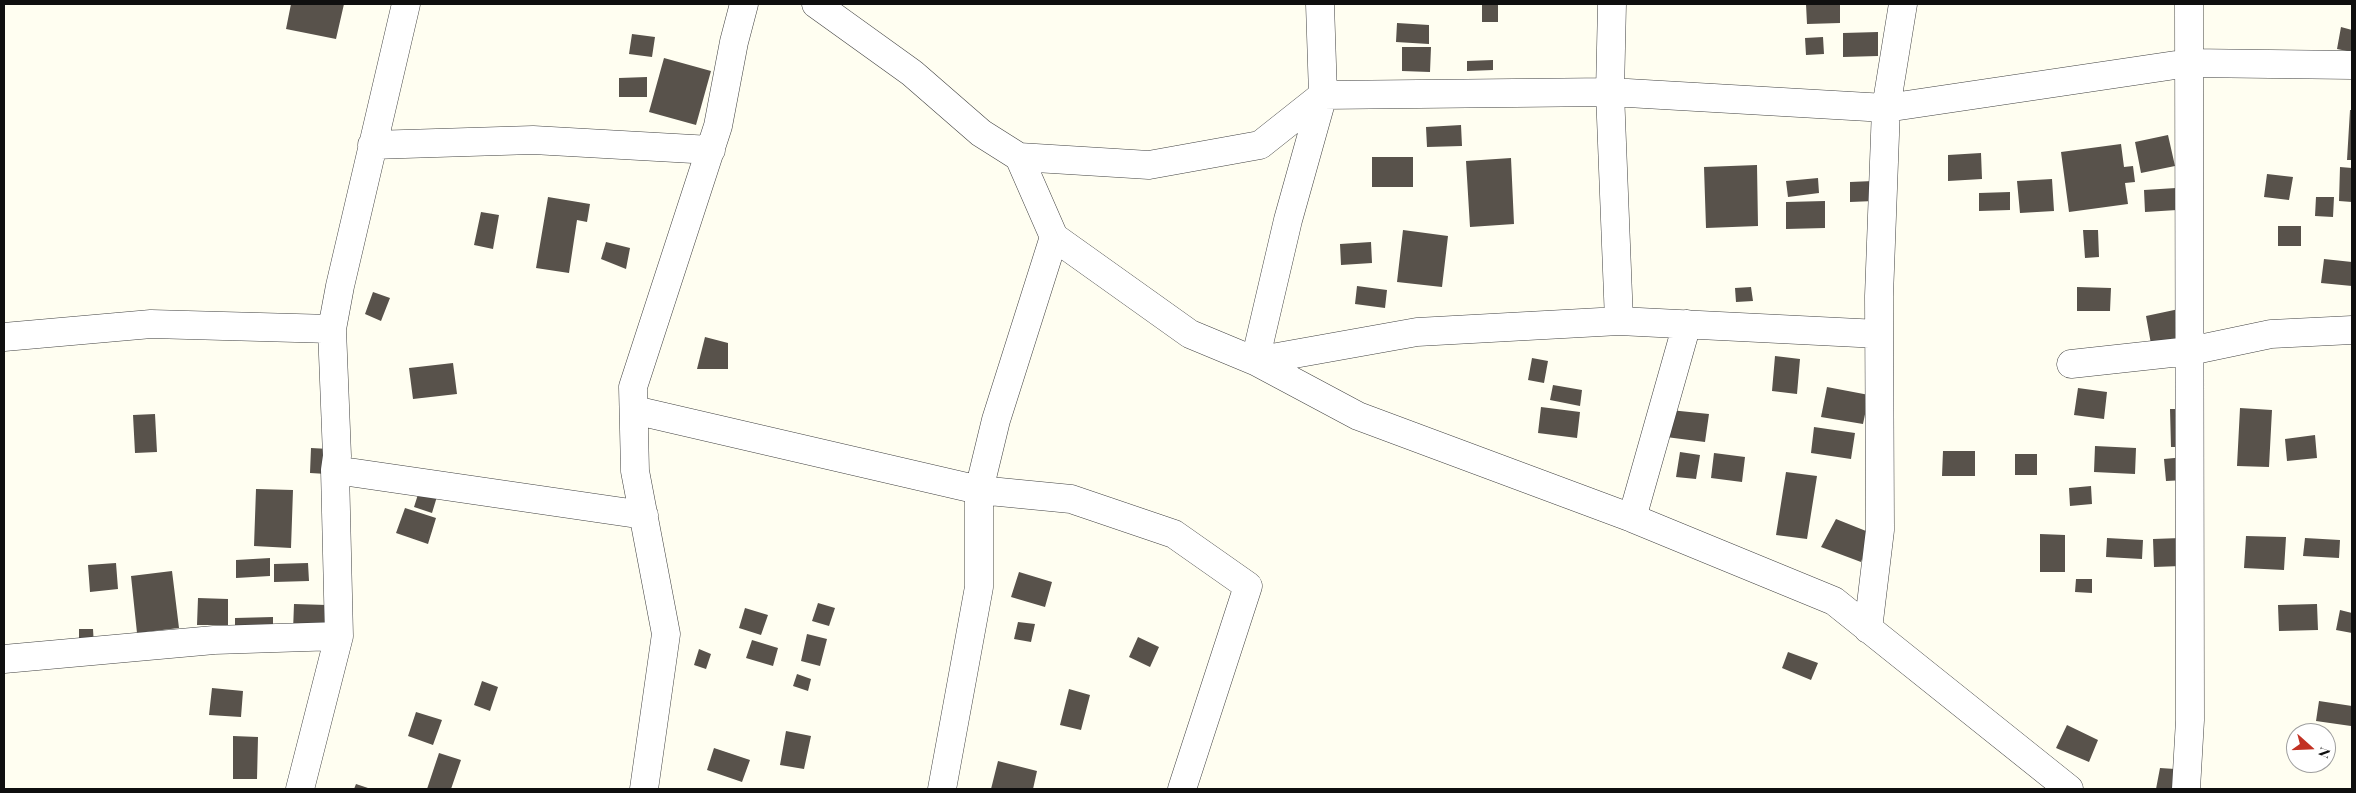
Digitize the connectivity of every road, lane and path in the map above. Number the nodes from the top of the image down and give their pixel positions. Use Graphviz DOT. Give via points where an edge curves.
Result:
graph roads {
  1 [pos="406,4"];
  2 [pos="744,4"];
  3 [pos="816,4"];
  4 [pos="1320,4"];
  5 [pos="1612,4"];
  6 [pos="1903,4"];
  7 [pos="2189,4"];
  8 [pos="2189,63"];
  9 [pos="2352,65"];
  10 [pos="1610,92"];
  11 [pos="1323,95"];
  12 [pos="1886,108"];
  13 [pos="372,145"];
  14 [pos="711,150"];
  15 [pos="1019,157"];
  16 [pos="1054,237"];
  17 [pos="1619,321"];
  18 [pos="1687,324"];
  19 [pos="332,329"];
  20 [pos="2352,330"];
  21 [pos="1879,334"];
  22 [pos="4,337"];
  23 [pos="2190,351"];
  24 [pos="1255,361"];
  25 [pos="2071,364"];
  26 [pos="634,410"];
  27 [pos="335,470"];
  28 [pos="979,490"];
  29 [pos="644,515"];
  30 [pos="1632,518"];
  31 [pos="1868,629"];
  32 [pos="339,636"];
  33 [pos="4,659"];
  34 [pos="300,789"];
  35 [pos="644,789"];
  36 [pos="942,789"];
  37 [pos="1182,789"];
  38 [pos="2069,789"];
  39 [pos="2186,789"];
  1 -- 13 [label="street"];
  2 -- 14 [label="street"];
  3 -- 15 [label="street" via="912,73 981,132"];
  4 -- 11 [label="street"];
  5 -- 10 [label="street"];
  6 -- 12 [label="street"];
  7 -- 8 [label="street"];
  8 -- 9 [label="street"];
  8 -- 12 [label="street"];
  8 -- 23 [label="street"];
  10 -- 11 [label="street"];
  10 -- 12 [label="street"];
  10 -- 17 [label="street"];
  11 -- 15 [label="street" via="1260,145 1149,165"];
  11 -- 24 [label="street" via="1288,220"];
  12 -- 21 [label="street"];
  13 -- 14 [label="street" via="533,140"];
  13 -- 19 [label="street"];
  14 -- 26 [label="street" via="633,387"];
  15 -- 16 [label="street"];
  16 -- 24 [label="street" via="1190,334"];
  16 -- 28 [label="street" via="996,420"];
  17 -- 18 [label="street"];
  17 -- 24 [label="street" via="1417,332"];
  18 -- 21 [label="street"];
  18 -- 30 [label="street"];
  19 -- 22 [label="street" via="151,324"];
  19 -- 27 [label="street"];
  20 -- 23 [label="street" via="2271,334"];
  21 -- 31 [label="street" via="1880,530"];
  23 -- 25 [label="street"];
  23 -- 39 [label="street" via="2190,720"];
  24 -- 30 [label="street" via="1358,416"];
  26 -- 28 [label="street"];
  26 -- 29 [label="street" via="636,471"];
  27 -- 29 [label="street"];
  27 -- 32 [label="street"];
  28 -- 36 [label="street" via="978,587"];
  28 -- 37 [label="street" via="1071,499 1174,534 1248,586"];
  29 -- 35 [label="street" via="666,634"];
  30 -- 31 [label="street" via="1834,601"];
  31 -- 38 [label="street"];
  32 -- 33 [label="street" via="214,640"];
  32 -- 34 [label="street"];
}
